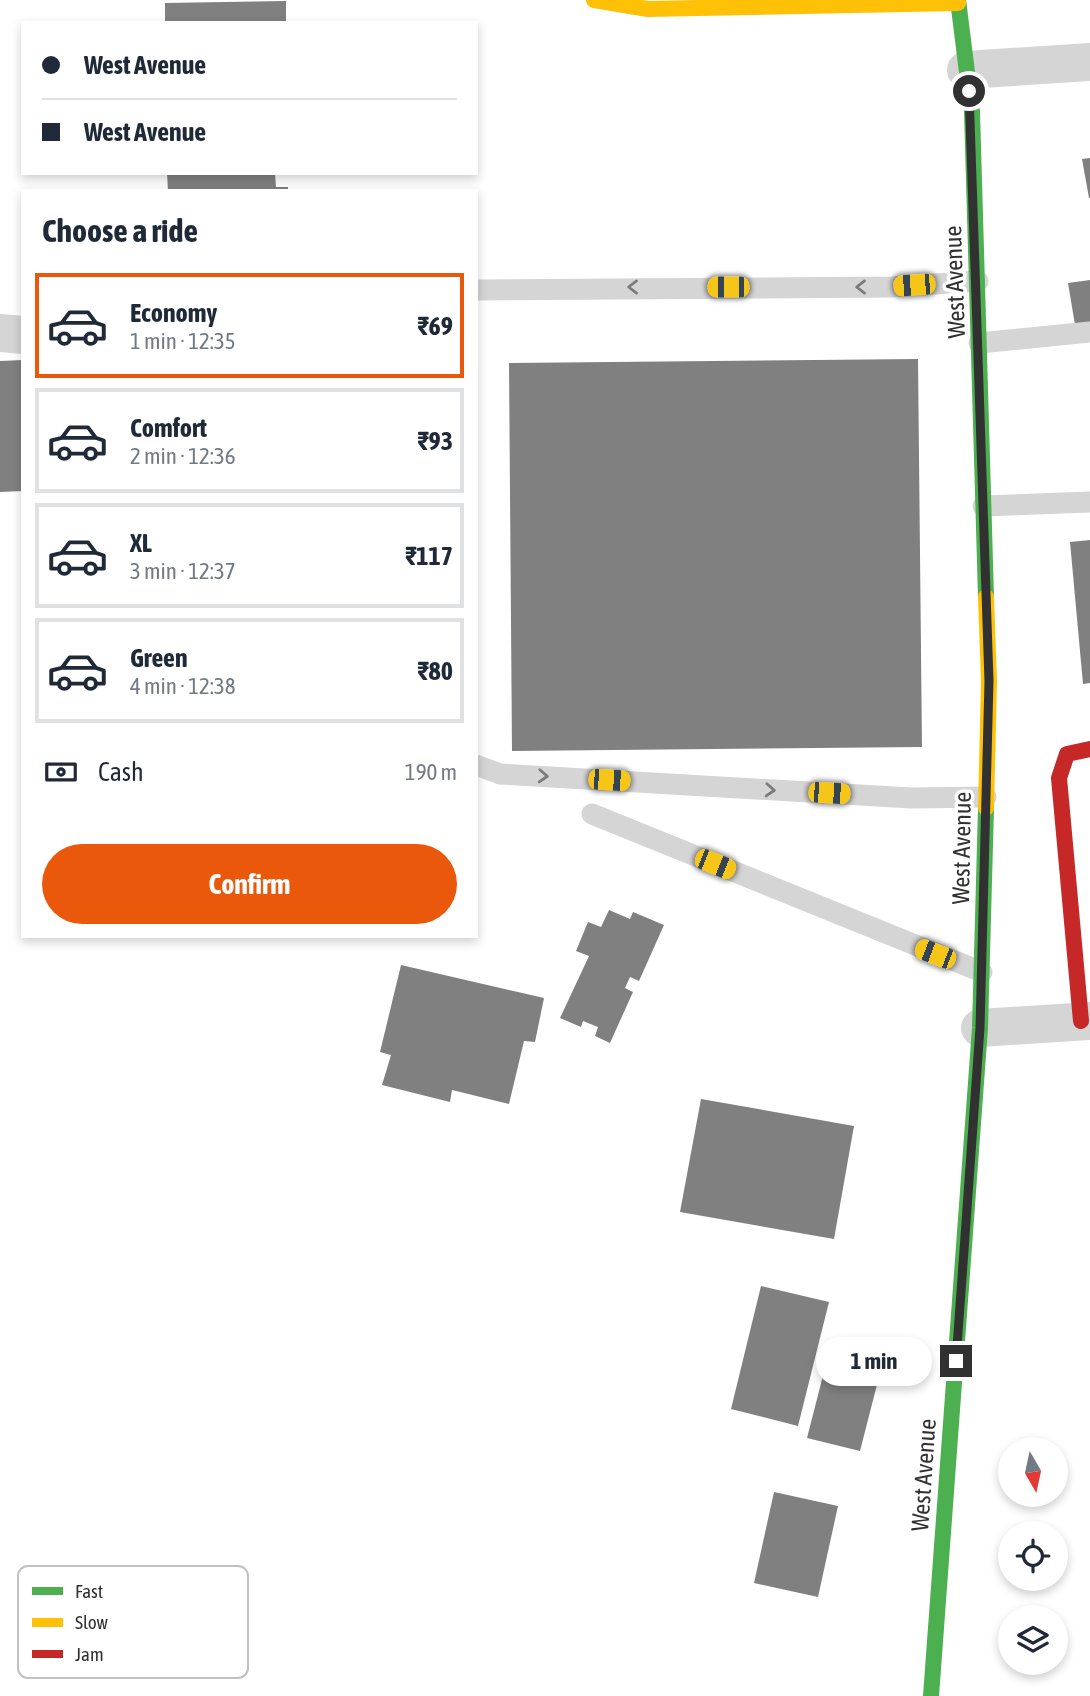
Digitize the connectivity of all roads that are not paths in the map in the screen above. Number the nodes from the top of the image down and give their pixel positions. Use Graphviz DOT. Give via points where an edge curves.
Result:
graph roads {
  1 [pos="594,0"];
  2 [pos="958,1"];
  3 [pos="1090,62"];
  4 [pos="966,70"];
  5 [pos="978,281"];
  6 [pos="478,290"];
  7 [pos="1090,332"];
  8 [pos="0,333"];
  9 [pos="21,335"];
  10 [pos="979,343"];
  11 [pos="1090,502"];
  12 [pos="983,506"];
  13 [pos="1090,749"];
  14 [pos="478,766"];
  15 [pos="986,797"];
  16 [pos="592,814"];
  17 [pos="982,972"];
  18 [pos="1086,1021"];
  19 [pos="980,1028"];
  20 [pos="928,1695"];
  1 -- 2 [label="street" via="648,9"];
  2 -- 4 [label="street, West Avenue"];
  3 -- 4 [label="street"];
  4 -- 5 [label="street, West Avenue" via="972,112"];
  5 -- 6 [label="lane, one-way"];
  5 -- 10 [label="street, West Avenue"];
  7 -- 10 [label="lane"];
  8 -- 9 [label="street"];
  10 -- 12 [label="street, West Avenue"];
  11 -- 12 [label="lane"];
  12 -- 15 [label="street, West Avenue" via="989,681"];
  13 -- 18 [label="street" via="1067,754 1059,778"];
  14 -- 15 [label="lane, one-way" via="513,775 911,798"];
  15 -- 17 [label="street, West Avenue"];
  16 -- 17 [label="lane"];
  17 -- 19 [label="street, West Avenue"];
  18 -- 19 [label="street"];
  19 -- 20 [label="street, West Avenue"];
}
